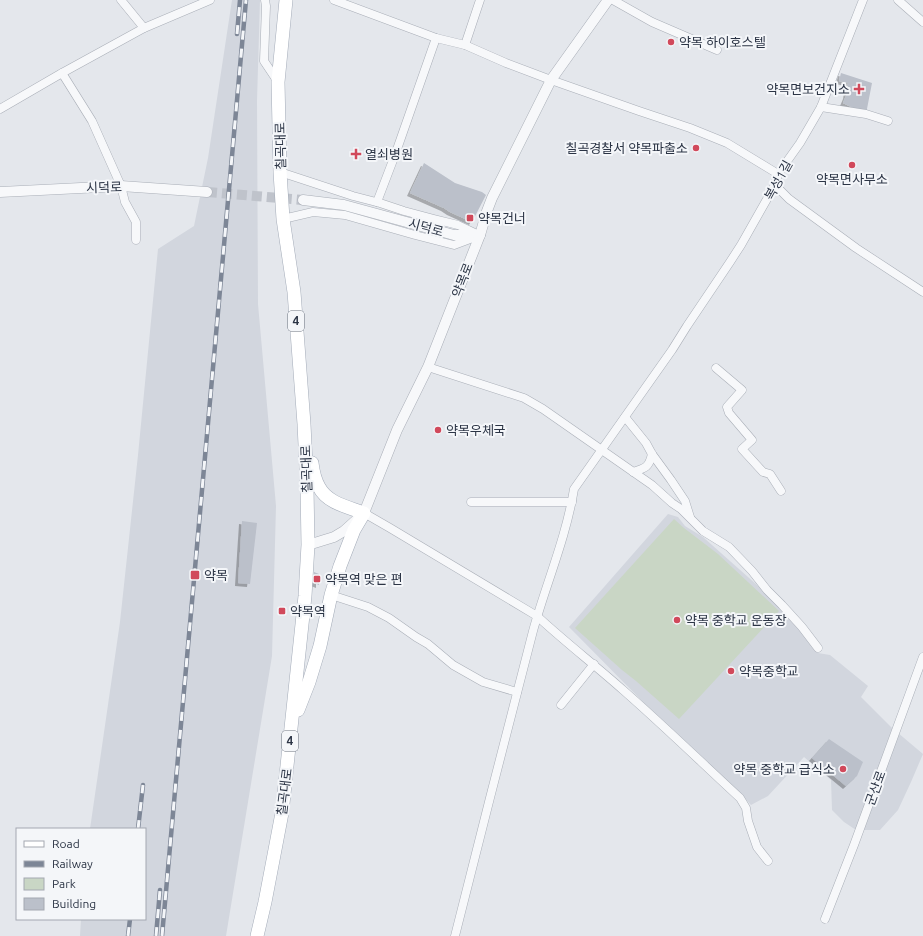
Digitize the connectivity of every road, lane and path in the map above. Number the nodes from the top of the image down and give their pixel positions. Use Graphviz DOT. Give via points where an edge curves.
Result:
graph roads {
  1 [pos="121,0"];
  2 [pos="210,0"];
  3 [pos="265,0"];
  4 [pos="286,0"];
  5 [pos="334,0"];
  6 [pos="480,0"];
  7 [pos="608,0"];
  8 [pos="613,0"];
  9 [pos="863,0"];
  10 [pos="898,0"];
  11 [pos="923,22"];
  12 [pos="144,28"];
  13 [pos="436,38"];
  14 [pos="466,45"];
  15 [pos="716,50"];
  16 [pos="62,73"];
  17 [pos="551,80"];
  18 [pos="278,82"];
  19 [pos="821,107"];
  20 [pos="0,109"];
  21 [pos="888,121"];
  22 [pos="280,172"];
  23 [pos="778,174"];
  24 [pos="775,185"];
  25 [pos="121,186"];
  26 [pos="0,192"];
  27 [pos="207,192"];
  28 [pos="303,200"];
  29 [pos="377,202"];
  30 [pos="283,219"];
  31 [pos="480,236"];
  32 [pos="136,240"];
  33 [pos="923,292"];
  34 [pos="428,367"];
  35 [pos="716,368"];
  36 [pos="625,417"];
  37 [pos="304,424"];
  38 [pos="602,450"];
  39 [pos="652,454"];
  40 [pos="633,472"];
  41 [pos="781,491"];
  42 [pos="471,502"];
  43 [pos="572,502"];
  44 [pos="364,514"];
  45 [pos="691,520"];
  46 [pos="308,545"];
  47 [pos="330,595"];
  48 [pos="538,616"];
  49 [pos="818,648"];
  50 [pos="923,657"];
  51 [pos="594,664"];
  52 [pos="517,692"];
  53 [pos="561,705"];
  54 [pos="292,724"];
  55 [pos="768,861"];
  56 [pos="825,919"];
  57 [pos="257,936"];
  58 [pos="455,936"];
  1 -- 12 [label="street"];
  2 -- 12 [label="street"];
  3 -- 18 [label="street" via="264,61"];
  4 -- 18 [label="main road, 칠곡대로 / 4"];
  5 -- 13 [label="street"];
  6 -- 14 [label="street"];
  7 -- 17 [label="street, 약목로"];
  8 -- 15 [label="street" via="652,22"];
  9 -- 19 [label="street, 복성1길"];
  10 -- 11 [label="street"];
  12 -- 16 [label="street"];
  13 -- 14 [label="street"];
  13 -- 29 [label="street"];
  14 -- 17 [label="street"];
  16 -- 20 [label="street"];
  16 -- 25 [label="street" via="92,121"];
  17 -- 23 [label="street" via="727,143"];
  17 -- 31 [label="street, 약목로" via="492,198"];
  18 -- 22 [label="main road, 칠곡대로 / 4"];
  19 -- 21 [label="street" via="866,114"];
  19 -- 23 [label="street, 복성1길"];
  22 -- 29 [label="street"];
  22 -- 30 [label="main road, 칠곡대로 / 4"];
  23 -- 24 [label="street, 복성1길"];
  24 -- 33 [label="street" via="789,200"];
  24 -- 36 [label="street, 복성1길" via="741,245"];
  25 -- 26 [label="street, 시덕로"];
  25 -- 27 [label="street, 시덕로"];
  25 -- 32 [label="street" via="125,202 136,222"];
  28 -- 31 [label="street, 시덕로" via="344,206 454,235"];
  29 -- 31 [label="street" via="458,225"];
  30 -- 31 [label="street" via="313,212 345,215 454,245"];
  30 -- 37 [label="main road, 칠곡대로 / 4" via="294,292"];
  31 -- 34 [label="street, 약목로"];
  34 -- 38 [label="street" via="524,398"];
  34 -- 44 [label="street, 약목로" via="397,430"];
  35 -- 41 [label="street" via="742,390 727,408 752,440 742,449 763,472 770,474"];
  36 -- 38 [label="street, 복성1길"];
  36 -- 39 [label="street"];
  37 -- 44 [label="main road" via="318,487 338,504"];
  37 -- 46 [label="main road, 칠곡대로 / 4"];
  38 -- 40 [label="street"];
  38 -- 43 [label="street, 복성1길" via="574,489"];
  39 -- 40 [label="street" via="644,469"];
  39 -- 45 [label="street" via="685,502"];
  40 -- 45 [label="street" via="681,509"];
  42 -- 43 [label="street"];
  43 -- 48 [label="street, 복성1길"];
  44 -- 46 [label="street, 약목로" via="334,537"];
  44 -- 47 [label="main road" via="354,530"];
  44 -- 48 [label="street"];
  45 -- 49 [label="street" via="703,532 729,547"];
  46 -- 54 [label="main road, 칠곡대로 / 4"];
  47 -- 52 [label="street" via="368,607 428,644 453,665 483,682"];
  47 -- 54 [label="main road" via="320,646"];
  48 -- 51 [label="street"];
  48 -- 52 [label="street, 복성1길"];
  50 -- 56 [label="street, 군산로"];
  51 -- 53 [label="street"];
  51 -- 55 [label="street" via="740,798 746,808 757,847"];
  52 -- 58 [label="street, 복성1길"];
  54 -- 57 [label="main road, 칠곡대로 / 4" via="282,813"];
}
